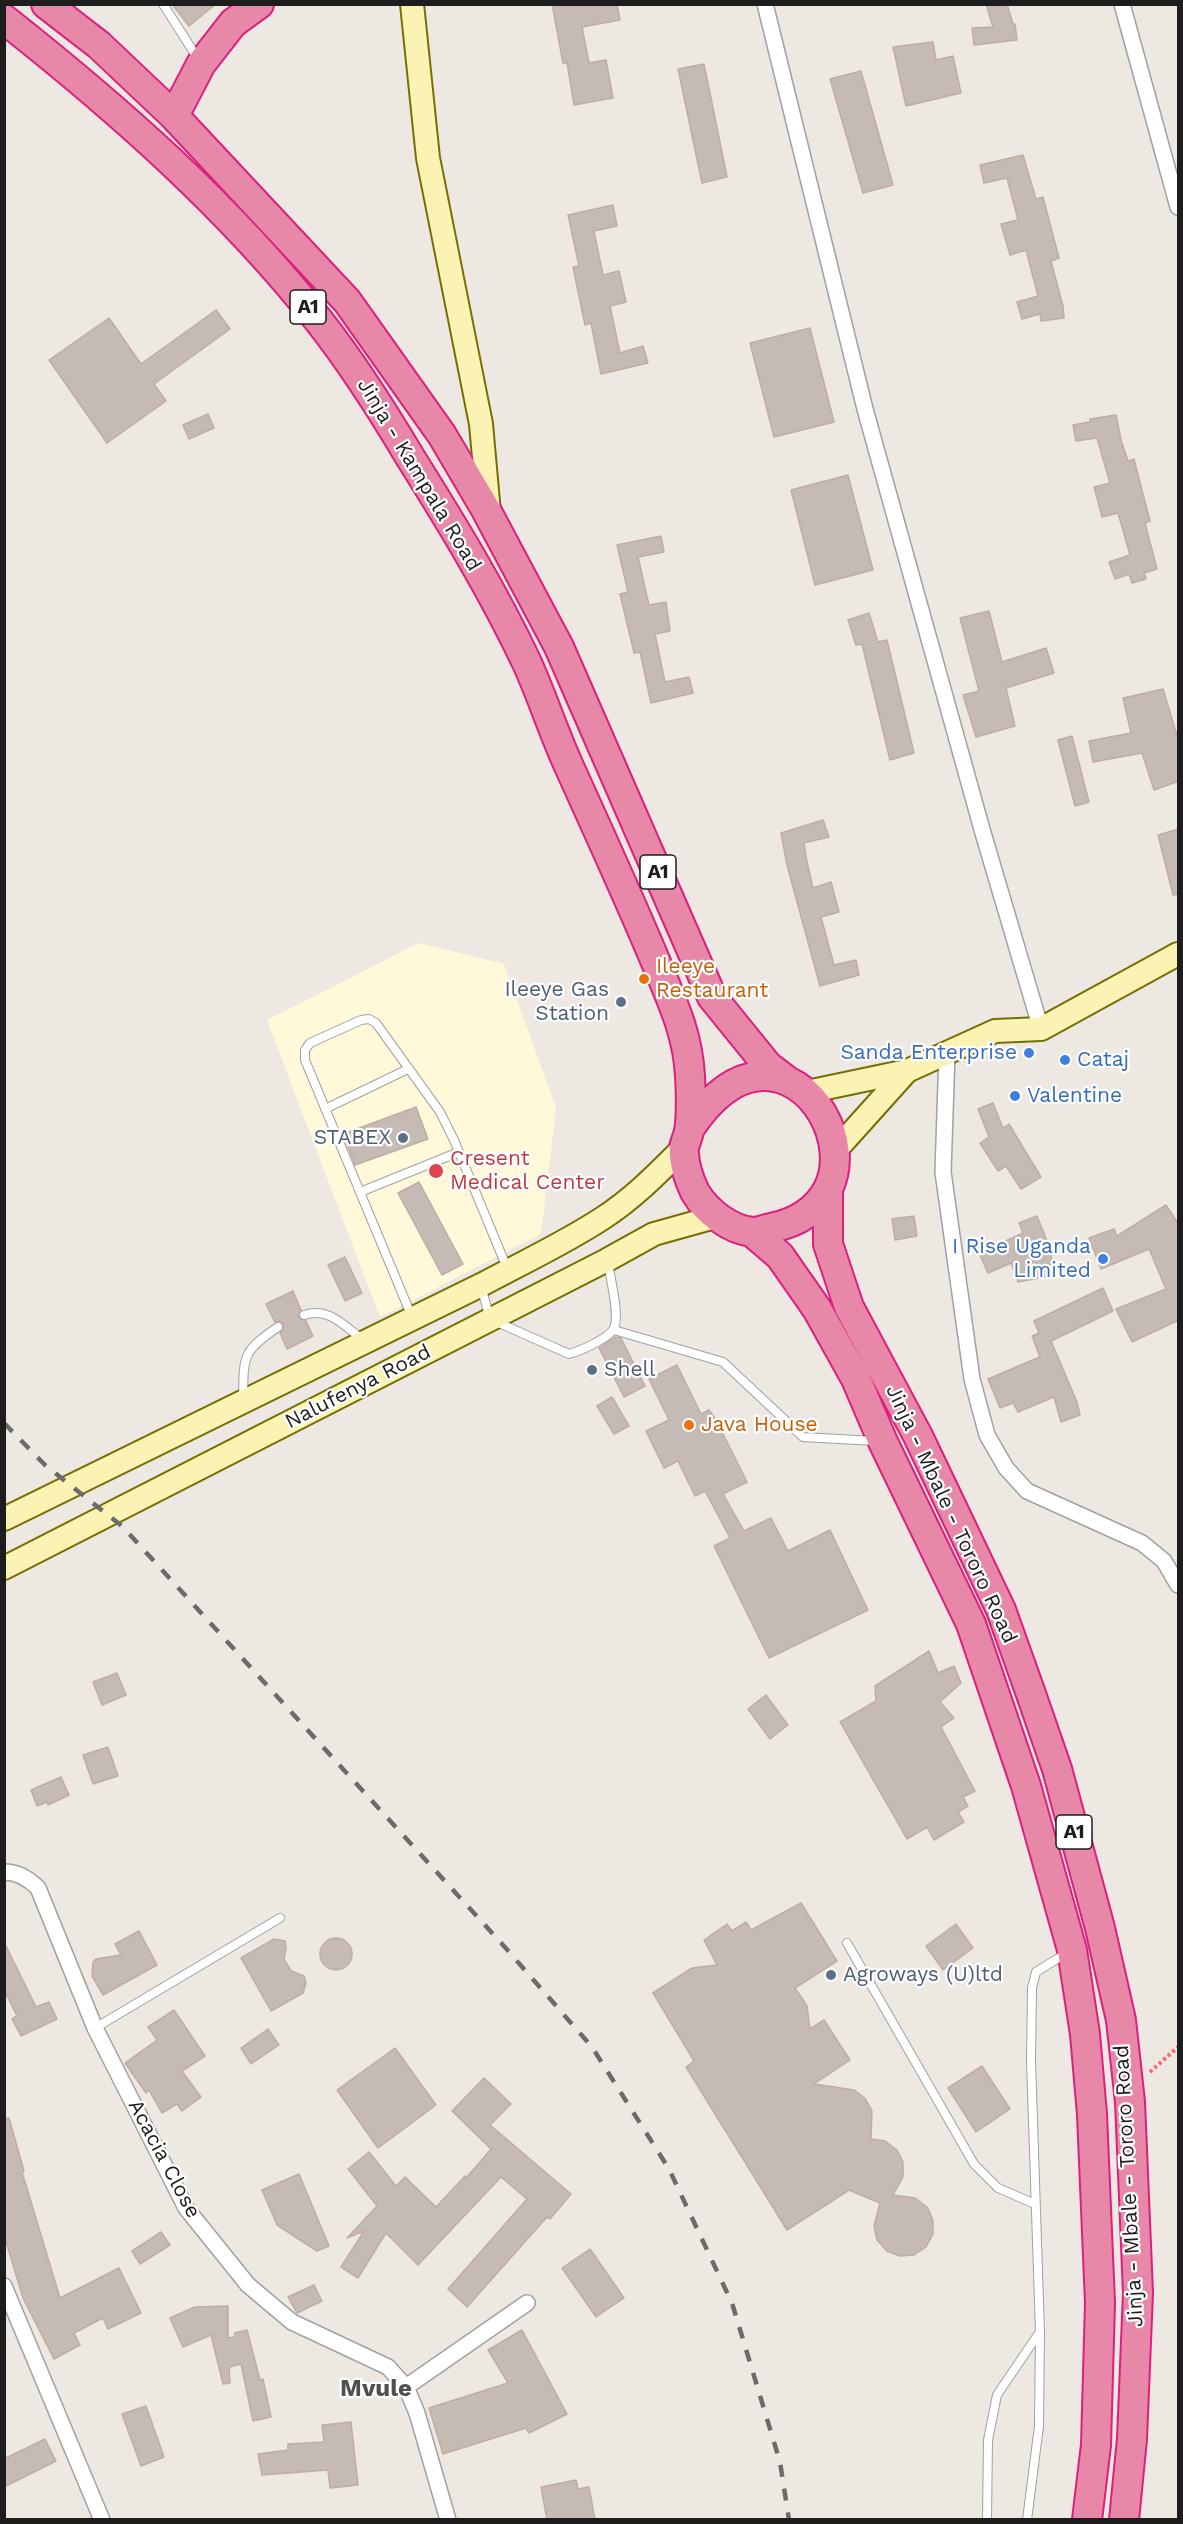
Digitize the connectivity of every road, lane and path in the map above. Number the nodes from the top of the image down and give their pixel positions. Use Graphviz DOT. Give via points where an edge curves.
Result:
graph roads {
  1 [pos="46,4"];
  2 [pos="163,4"];
  3 [pos="259,4"];
  4 [pos="412,4"];
  5 [pos="765,4"];
  6 [pos="1122,4"];
  7 [pos="4,19"];
  8 [pos="201,64"];
  9 [pos="174,116"];
  10 [pos="1172,157"];
  11 [pos="1179,207"];
  12 [pos="489,515"];
  13 [pos="1179,954"];
  14 [pos="1041,1029"];
  15 [pos="947,1053"];
  16 [pos="408,1069"];
  17 [pos="907,1071"];
  18 [pos="794,1086"];
  19 [pos="325,1109"];
  20 [pos="687,1138"];
  21 [pos="836,1150"];
  22 [pos="459,1152"];
  23 [pos="828,1189"];
  24 [pos="360,1192"];
  25 [pos="715,1217"];
  26 [pos="752,1232"];
  27 [pos="607,1260"];
  28 [pos="508,1270"];
  29 [pos="481,1285"];
  30 [pos="304,1315"];
  31 [pos="412,1318"];
  32 [pos="490,1319"];
  33 [pos="278,1328"];
  34 [pos="614,1330"];
  35 [pos="365,1341"];
  36 [pos="243,1400"];
  37 [pos="883,1442"];
  38 [pos="4,1519"];
  39 [pos="4,1568"];
  40 [pos="1179,1585"];
  41 [pos="4,1872"];
  42 [pos="280,1918"];
  43 [pos="847,1943"];
  44 [pos="1072,1950"];
  45 [pos="95,2028"];
  46 [pos="1179,2047"];
  47 [pos="1129,2091"];
  48 [pos="1035,2204"];
  49 [pos="4,2286"];
  50 [pos="527,2303"];
  51 [pos="1040,2332"];
  52 [pos="406,2387"];
  53 [pos="102,2520"];
  54 [pos="448,2520"];
  55 [pos="987,2520"];
  56 [pos="1027,2520"];
  57 [pos="1087,2520"];
  58 [pos="1124,2520"];
  1 -- 9 [label="highway, Jinja - Kampala Road / A1" via="99,45"];
  2 -- 8 [label="lane"];
  3 -- 8 [label="highway" via="233,23"];
  4 -- 12 [label="street" via="428,158 481,424"];
  5 -- 14 [label="street" via="865,409"];
  6 -- 10 [label="street"];
  7 -- 20 [label="highway, Jinja - Kampala Road / A1" via="155,145 258,250 320,321 375,398 454,526 527,664 686,1035 690,1075"];
  8 -- 9 [label="highway"];
  9 -- 12 [label="highway, Jinja - Kampala Road / A1" via="347,300 442,435"];
  10 -- 11 [label="street"];
  12 -- 18 [label="highway, Jinja - Kampala Road / A1" via="559,647 712,997 768,1066"];
  13 -- 14 [label="street"];
  14 -- 15 [label="street" via="995,1031"];
  15 -- 17 [label="street"];
  15 -- 40 [label="street" via="943,1172 972,1379 987,1435 1006,1468 1027,1491 1142,1543 1164,1561"];
  16 -- 19 [label="lane"];
  16 -- 19 [label="lane" via="376,1023 369,1019 310,1043 305,1060"];
  16 -- 22 [label="lane" via="440,1112"];
  17 -- 18 [label="street"];
  17 -- 21 [label="street"];
  18 -- 20 [label="highway" via="758,1076 720,1092 706,1104"];
  18 -- 21 [label="highway, A1" via="819,1108 830,1127"];
  19 -- 24 [label="lane"];
  20 -- 25 [label="highway, A1" via="688,1176 696,1194"];
  20 -- 28 [label="street, Nalufenya Road" via="640,1190 603,1218"];
  21 -- 23 [label="highway, A1"];
  22 -- 24 [label="lane"];
  22 -- 28 [label="lane"];
  23 -- 26 [label="highway, A1" via="813,1210 793,1224"];
  23 -- 47 [label="highway, Jinja - Mbale - Tororo Road / A1" via="828,1244 845,1296 918,1436 1000,1610 1057,1768 1121,2020"];
  24 -- 31 [label="lane"];
  25 -- 26 [label="highway, A1"];
  25 -- 27 [label="street, Nalufenya Road" via="654,1234"];
  26 -- 37 [label="highway, Jinja - Mbale - Tororo Road / A1" via="780,1256 817,1309 856,1379"];
  27 -- 32 [label="street, Nalufenya Road"];
  27 -- 34 [label="lane" via="616,1317"];
  28 -- 29 [label="street, Nalufenya Road"];
  29 -- 31 [label="street, Nalufenya Road"];
  29 -- 32 [label="lane"];
  30 -- 35 [label="lane" via="327,1312"];
  31 -- 35 [label="street, Nalufenya Road"];
  32 -- 34 [label="lane" via="569,1354"];
  32 -- 39 [label="street, Nalufenya Road"];
  33 -- 36 [label="lane" via="257,1341 248,1353 244,1362"];
  34 -- 37 [label="lane" via="723,1362 803,1437"];
  35 -- 36 [label="street, Nalufenya Road"];
  36 -- 38 [label="street, Nalufenya Road"];
  37 -- 44 [label="highway, Jinja - Mbale - Tororo Road / A1" via="971,1624 1026,1786"];
  41 -- 45 [label="street, Acacia Close" via="29,1879 38,1888"];
  42 -- 45 [label="lane"];
  43 -- 48 [label="lane" via="974,2164 998,2188"];
  44 -- 48 [label="lane" via="1036,1972 1032,1988"];
  44 -- 57 [label="highway, Jinja - Mbale - Tororo Road / A1" via="1091,2103 1100,2303 1096,2445"];
  45 -- 52 [label="street, Acacia Close" via="186,2208 248,2285 292,2322 388,2367"];
  46 -- 47 [label="path"];
  47 -- 58 [label="highway, Jinja - Mbale - Tororo Road / A1" via="1138,2293"];
  48 -- 51 [label="lane"];
  49 -- 53 [label="street"];
  50 -- 52 [label="street"];
  51 -- 55 [label="lane" via="997,2395 987,2440"];
  51 -- 56 [label="lane" via="1039,2426"];
  52 -- 54 [label="street, Acacia Close"];
}
